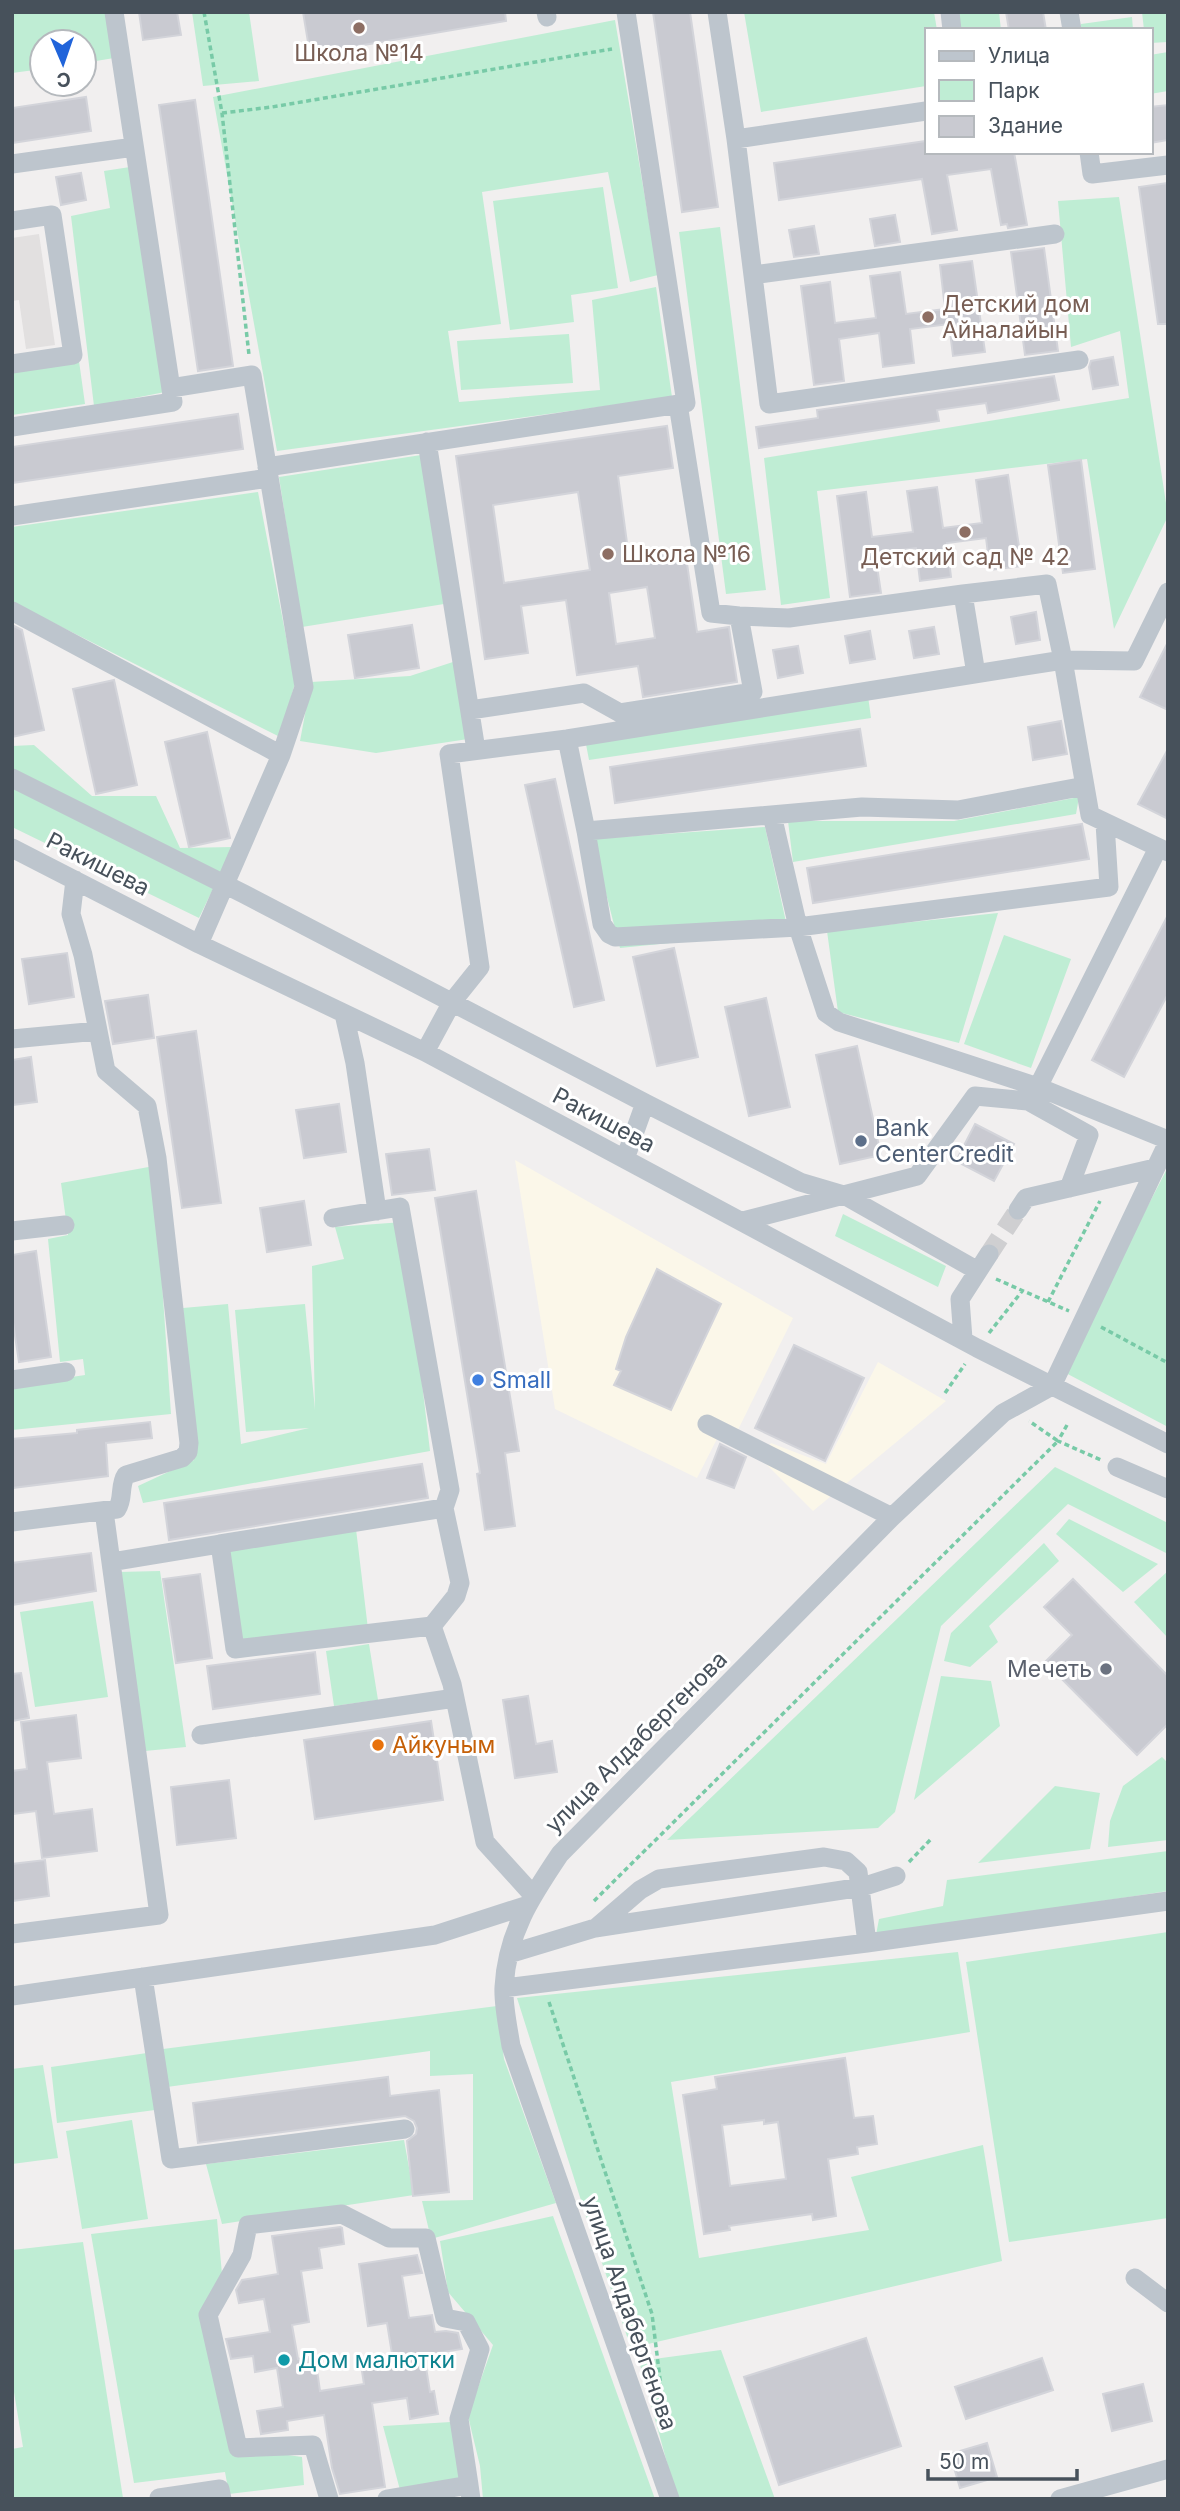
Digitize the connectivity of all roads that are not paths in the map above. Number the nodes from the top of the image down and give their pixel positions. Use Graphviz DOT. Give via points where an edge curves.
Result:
graph roads {
  1 [pos="114,12"];
  2 [pos="626,12"];
  3 [pos="718,12"];
  4 [pos="925,111"];
  5 [pos="736,139"];
  6 [pos="134,147"];
  7 [pos="1089,154"];
  8 [pos="12,164"];
  9 [pos="1168,165"];
  10 [pos="12,221"];
  11 [pos="1055,234"];
  12 [pos="753,275"];
  13 [pos="1079,359"];
  14 [pos="12,364"];
  15 [pos="171,388"];
  16 [pos="678,404"];
  17 [pos="12,427"];
  18 [pos="427,442"];
  19 [pos="268,472"];
  20 [pos="12,516"];
  21 [pos="1168,592"];
  22 [pos="963,594"];
  23 [pos="12,611"];
  24 [pos="739,617"];
  25 [pos="1063,660"];
  26 [pos="976,674"];
  27 [pos="470,710"];
  28 [pos="567,739"];
  29 [pos="476,750"];
  30 [pos="281,755"];
  31 [pos="12,778"];
  32 [pos="1085,786"];
  33 [pos="772,815"];
  34 [pos="1105,822"];
  35 [pos="586,831"];
  36 [pos="12,848"];
  37 [pos="1163,850"];
  38 [pos="75,880"];
  39 [pos="225,885"];
  40 [pos="798,927"];
  41 [pos="199,944"];
  42 [pos="452,1002"];
  43 [pos="344,1014"];
  44 [pos="98,1031"];
  45 [pos="12,1039"];
  46 [pos="425,1052"];
  47 [pos="1038,1087"];
  48 [pos="645,1103"];
  49 [pos="1168,1141"];
  50 [pos="625,1159"];
  51 [pos="1155,1168"];
  52 [pos="1069,1188"];
  53 [pos="844,1195"];
  54 [pos="1018,1210"];
  55 [pos="377,1211"];
  56 [pos="334,1218"];
  57 [pos="743,1221"];
  58 [pos="65,1224"];
  59 [pos="12,1231"];
  60 [pos="962,1339"];
  61 [pos="66,1372"];
  62 [pos="12,1380"];
  63 [pos="1052,1386"];
  64 [pos="707,1424"];
  65 [pos="1168,1444"];
  66 [pos="1117,1467"];
  67 [pos="1168,1489"];
  68 [pos="444,1508"];
  69 [pos="104,1511"];
  70 [pos="892,1517"];
  71 [pos="12,1522"];
  72 [pos="220,1544"];
  73 [pos="111,1562"];
  74 [pos="432,1626"];
  75 [pos="455,1698"];
  76 [pos="201,1735"];
  77 [pos="895,1876"];
  78 [pos="862,1887"];
  79 [pos="529,1900"];
  80 [pos="1168,1901"];
  81 [pos="595,1928"];
  82 [pos="12,1934"];
  83 [pos="867,1943"];
  84 [pos="509,1954"];
  85 [pos="143,1977"];
  86 [pos="504,1988"];
  87 [pos="12,1996"];
  88 [pos="405,2129"];
  89 [pos="1135,2278"];
  90 [pos="1168,2302"];
  91 [pos="1168,2469"];
  92 [pos="470,2492"];
  93 [pos="159,2498"];
  94 [pos="222,2499"];
  95 [pos="329,2499"];
  96 [pos="387,2499"];
  97 [pos="670,2499"];
  98 [pos="1060,2499"];
  1 -- 6 [label="street"];
  2 -- 16 [label="street" via="686,403"];
  3 -- 5 [label="street"];
  4 -- 5 [label="street"];
  5 -- 12 [label="street"];
  6 -- 8 [label="street"];
  6 -- 15 [label="street"];
  7 -- 9 [label="street" via="1092,174"];
  10 -- 14 [label="street" via="52,215 73,355"];
  11 -- 12 [label="street"];
  12 -- 13 [label="street" via="769,404"];
  15 -- 17 [label="street" via="173,402"];
  15 -- 19 [label="street" via="252,375"];
  16 -- 18 [label="street"];
  16 -- 24 [label="street" via="711,613"];
  18 -- 19 [label="street"];
  18 -- 27 [label="street"];
  19 -- 20 [label="street"];
  19 -- 30 [label="street" via="304,687"];
  21 -- 25 [label="street" via="1134,662"];
  22 -- 24 [label="street" via="789,618"];
  22 -- 25 [label="street" via="1047,583"];
  22 -- 26 [label="street"];
  23 -- 30 [label="street"];
  24 -- 27 [label="street" via="753,692 620,713 584,693"];
  25 -- 26 [label="street"];
  25 -- 32 [label="street"];
  26 -- 28 [label="street"];
  27 -- 29 [label="street"];
  28 -- 29 [label="street"];
  28 -- 35 [label="street"];
  29 -- 42 [label="street" via="449,754 480,967"];
  30 -- 39 [label="street"];
  31 -- 39 [label="street"];
  32 -- 33 [label="street" via="958,810 862,807"];
  32 -- 34 [label="street" via="1090,815"];
  33 -- 35 [label="street"];
  33 -- 40 [label="street"];
  34 -- 37 [label="street"];
  34 -- 40 [label="street" via="1109,887"];
  35 -- 40 [label="street" via="602,925 615,937"];
  36 -- 38 [label="street, Ракишева"];
  37 -- 47 [label="street"];
  38 -- 41 [label="street, Ракишева"];
  38 -- 44 [label="street" via="71,914"];
  39 -- 41 [label="street"];
  39 -- 42 [label="street"];
  40 -- 47 [label="street" via="826,1013 839,1023"];
  41 -- 43 [label="street, Ракишева"];
  42 -- 46 [label="street"];
  42 -- 48 [label="street"];
  43 -- 46 [label="street, Ракишева"];
  43 -- 55 [label="street"];
  44 -- 45 [label="street"];
  44 -- 69 [label="street" via="106,1071 147,1106 189,1443 182,1458 126,1475 117,1509"];
  46 -- 50 [label="street, Ракишева"];
  47 -- 49 [label="street"];
  48 -- 50 [label="street"];
  48 -- 53 [label="street" via="800,1182"];
  49 -- 51 [label="street"];
  50 -- 57 [label="street, Ракишева"];
  51 -- 52 [label="street"];
  51 -- 63 [label="street"];
  52 -- 53 [label="street" via="1090,1135 1028,1101 975,1096 917,1176"];
  52 -- 54 [label="street" via="1026,1198"];
  53 -- 57 [label="street"];
  53 -- 60 [label="street" via="984,1263 960,1298"];
  55 -- 56 [label="street"];
  55 -- 68 [label="street" via="400,1207 450,1490"];
  57 -- 60 [label="street, Ракишева"];
  58 -- 59 [label="street"];
  60 -- 63 [label="street, Ракишева"];
  61 -- 62 [label="street"];
  63 -- 65 [label="street, Ракишева"];
  63 -- 70 [label="street, улица Алдабергенова" via="1010,1408"];
  64 -- 70 [label="street"];
  66 -- 67 [label="street"];
  68 -- 72 [label="street"];
  68 -- 74 [label="street" via="460,1583 456,1596"];
  69 -- 71 [label="street"];
  69 -- 73 [label="street"];
  70 -- 79 [label="street, улица Алдабергенова" via="560,1854"];
  72 -- 73 [label="street"];
  72 -- 74 [label="street" via="235,1649"];
  73 -- 82 [label="street" via="159,1915"];
  74 -- 75 [label="street"];
  75 -- 76 [label="street"];
  75 -- 79 [label="street" via="485,1842"];
  77 -- 78 [label="street"];
  78 -- 81 [label="street"];
  78 -- 81 [label="street" via="851,1864 824,1857 669,1876 650,1883"];
  78 -- 83 [label="street"];
  79 -- 84 [label="street, улица Алдабергенова"];
  79 -- 85 [label="street" via="435,1935"];
  80 -- 83 [label="street"];
  81 -- 84 [label="street"];
  83 -- 86 [label="street"];
  84 -- 86 [label="street, улица Алдабергенова"];
  85 -- 87 [label="street"];
  85 -- 88 [label="street" via="171,2159"];
  86 -- 97 [label="street, улица Алдабергенова" via="511,2046"];
  89 -- 90 [label="street"];
  91 -- 98 [label="street"];
  92 -- 95 [label="street" via="458,2418 480,2349 466,2322 445,2318 426,2238 389,2238 342,2214 248,2225 242,2255 208,2315 238,2448 313,2445"];
  92 -- 96 [label="street"];
  93 -- 94 [label="street" via="220,2489"];
}
